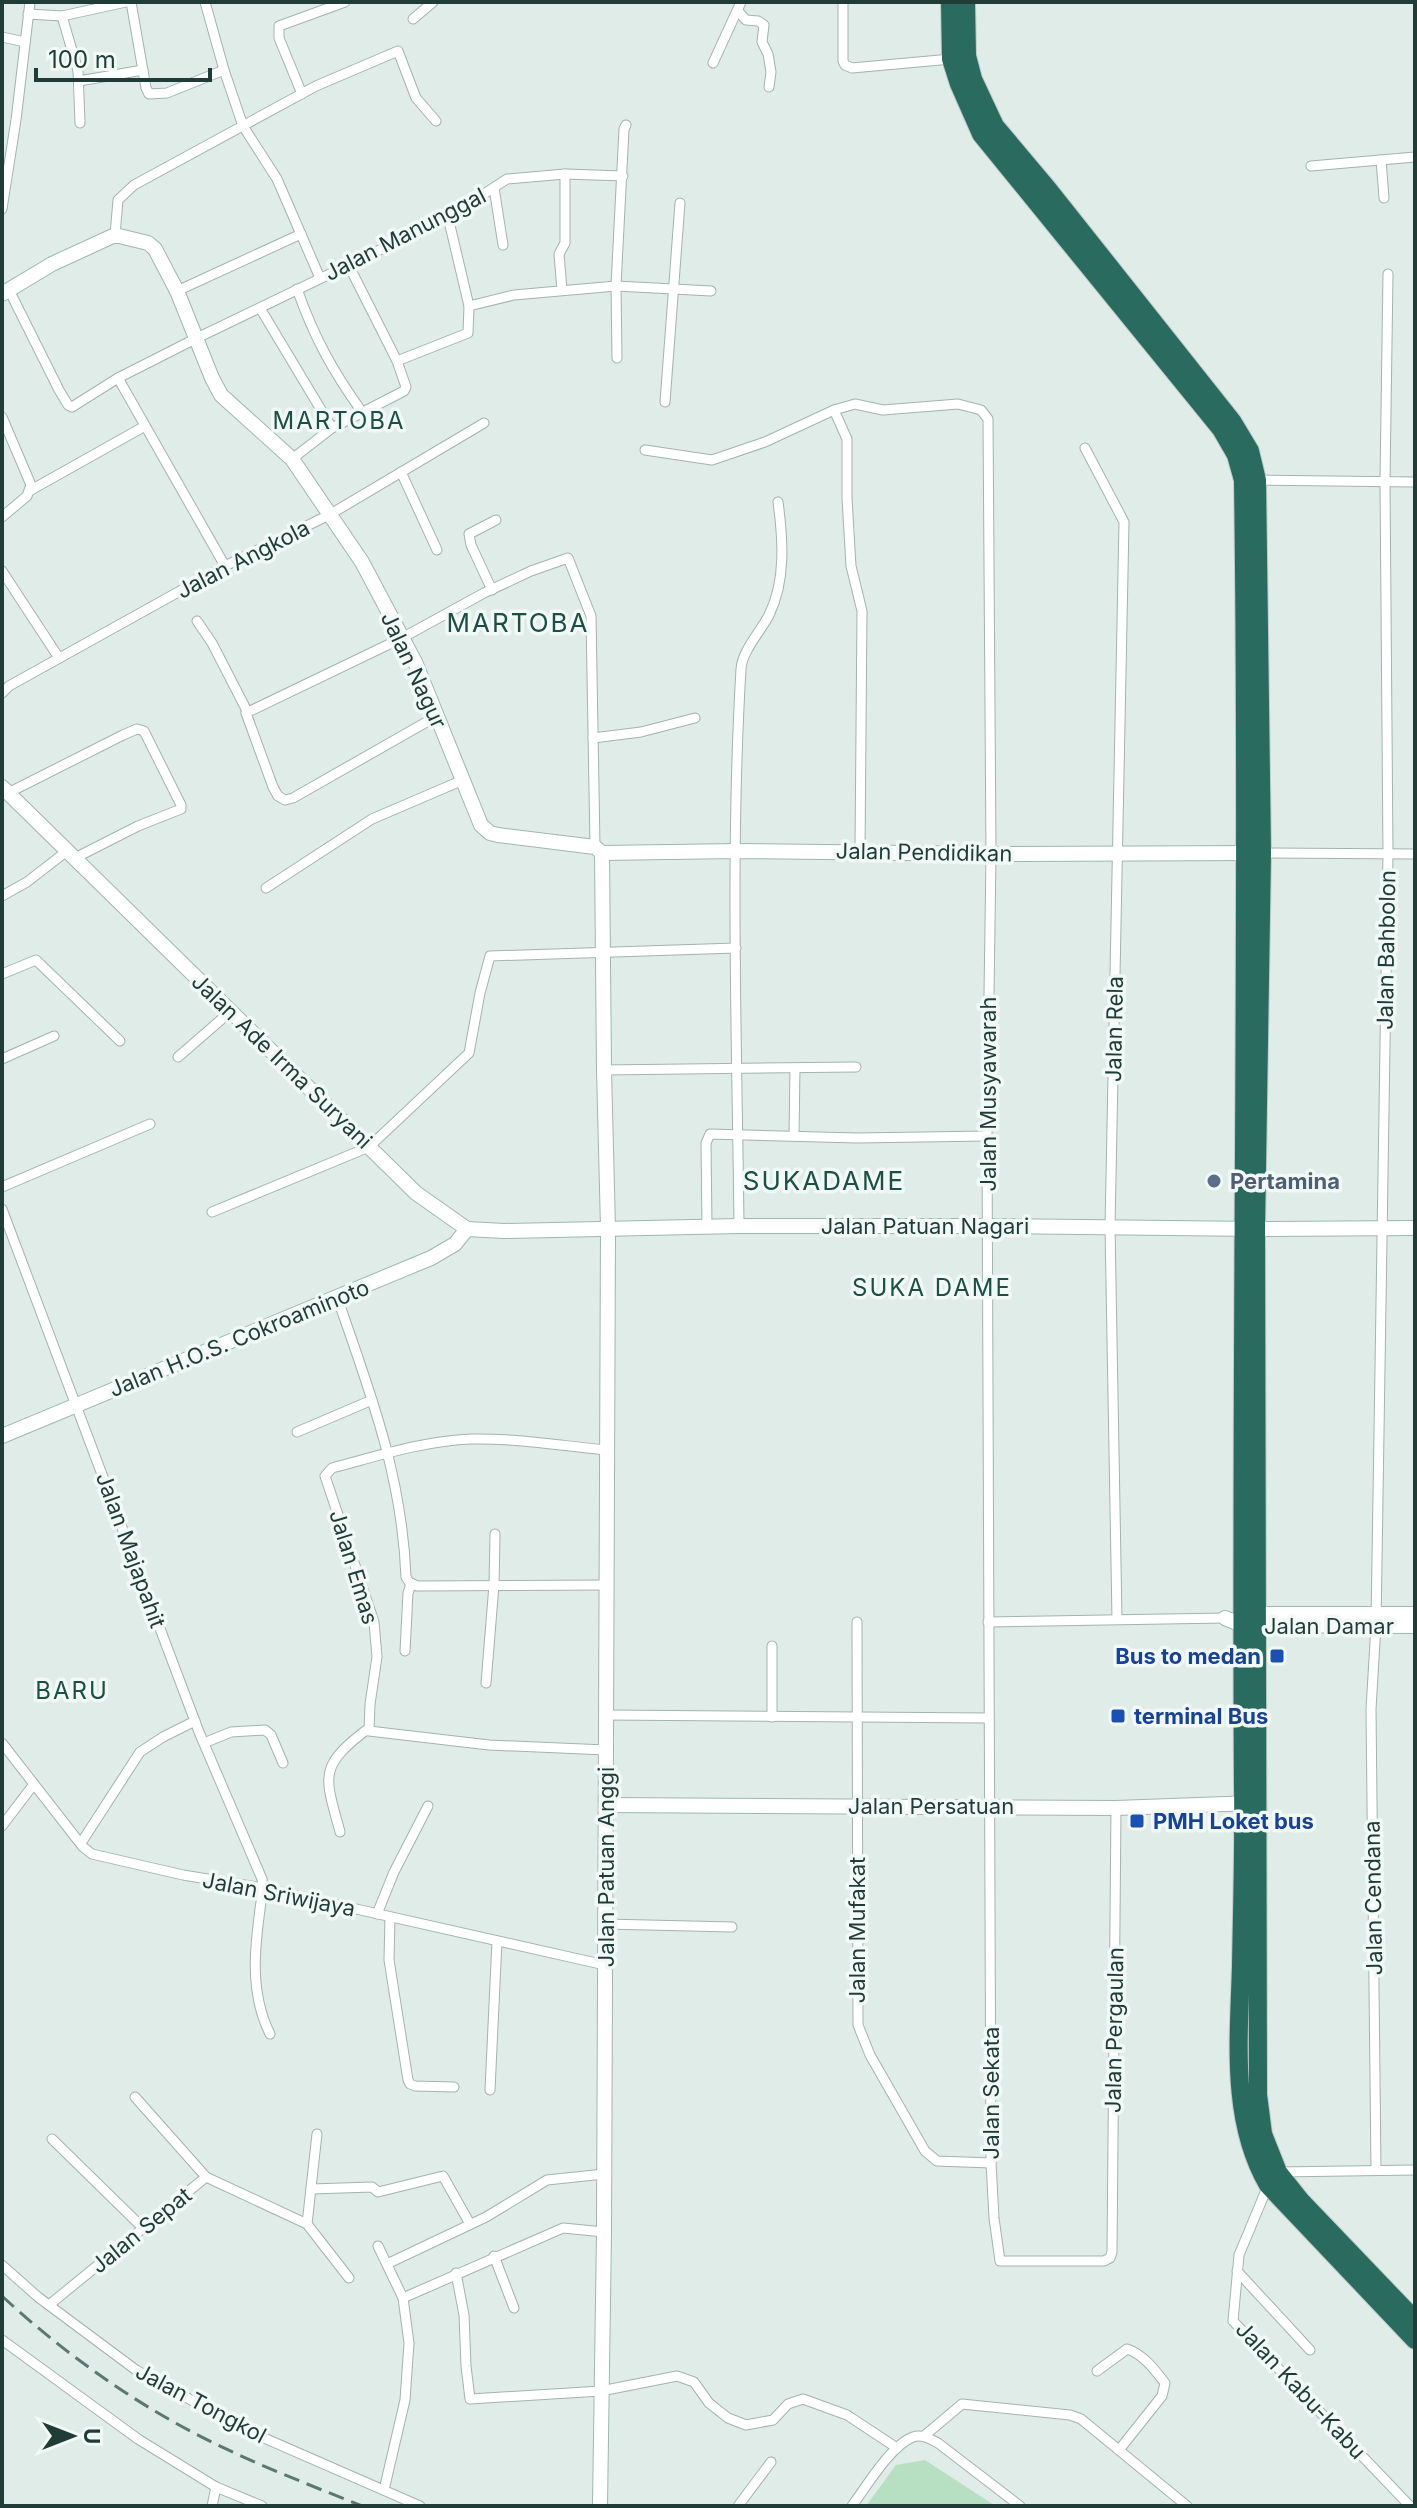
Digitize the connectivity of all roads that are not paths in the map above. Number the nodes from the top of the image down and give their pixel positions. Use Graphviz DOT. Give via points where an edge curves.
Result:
graph roads {
  1 [pos="30,2"];
  2 [pos="128,2"];
  3 [pos="205,2"];
  4 [pos="345,2"];
  5 [pos="433,2"];
  6 [pos="843,2"];
  7 [pos="950,2"];
  8 [pos="966,2"];
  9 [pos="739,7"];
  10 [pos="28,14"];
  11 [pos="62,16"];
  12 [pos="413,19"];
  13 [pos="2,37"];
  14 [pos="25,42"];
  15 [pos="951,59"];
  16 [pos="713,63"];
  17 [pos="143,70"];
  18 [pos="224,70"];
  19 [pos="79,81"];
  20 [pos="769,87"];
  21 [pos="302,94"];
  22 [pos="436,121"];
  23 [pos="80,123"];
  24 [pos="626,125"];
  25 [pos="243,126"];
  26 [pos="1415,157"];
  27 [pos="1381,160"];
  28 [pos="1311,166"];
  29 [pos="565,174"];
  30 [pos="623,176"];
  31 [pos="4,181"];
  32 [pos="494,188"];
  33 [pos="1384,198"];
  34 [pos="680,203"];
  35 [pos="2,209"];
  36 [pos="448,217"];
  37 [pos="301,234"];
  38 [pos="115,235"];
  39 [pos="503,245"];
  40 [pos="348,264"];
  41 [pos="1388,274"];
  42 [pos="320,278"];
  43 [pos="616,286"];
  44 [pos="297,289"];
  45 [pos="562,290"];
  46 [pos="673,290"];
  47 [pos="177,291"];
  48 [pos="711,291"];
  49 [pos="5,292"];
  50 [pos="469,306"];
  51 [pos="260,308"];
  52 [pos="197,338"];
  53 [pos="617,358"];
  54 [pos="397,361"];
  55 [pos="118,378"];
  56 [pos="665,402"];
  57 [pos="834,410"];
  58 [pos="362,412"];
  59 [pos="2,417"];
  60 [pos="484,423"];
  61 [pos="145,426"];
  62 [pos="332,428"];
  63 [pos="1085,448"];
  64 [pos="645,450"];
  65 [pos="292,459"];
  66 [pos="401,472"];
  67 [pos="1250,480"];
  68 [pos="1385,481"];
  69 [pos="1415,482"];
  70 [pos="31,490"];
  71 [pos="778,502"];
  72 [pos="329,515"];
  73 [pos="2,517"];
  74 [pos="496,520"];
  75 [pos="437,550"];
  76 [pos="225,566"];
  77 [pos="2,571"];
  78 [pos="492,590"];
  79 [pos="197,621"];
  80 [pos="402,638"];
  81 [pos="59,658"];
  82 [pos="2,693"];
  83 [pos="247,711"];
  84 [pos="437,716"];
  85 [pos="695,718"];
  86 [pos="593,738"];
  87 [pos="463,780"];
  88 [pos="5,790"];
  89 [pos="598,850"];
  90 [pos="736,851"];
  91 [pos="860,851"];
  92 [pos="1254,853"];
  93 [pos="1388,853"];
  94 [pos="71,854"];
  95 [pos="991,854"];
  96 [pos="1116,854"];
  97 [pos="1415,854"];
  98 [pos="266,888"];
  99 [pos="2,896"];
  100 [pos="736,948"];
  101 [pos="603,953"];
  102 [pos="2,974"];
  103 [pos="231,1011"];
  104 [pos="54,1036"];
  105 [pos="120,1041"];
  106 [pos="178,1057"];
  107 [pos="2,1059"];
  108 [pos="856,1067"];
  109 [pos="795,1068"];
  110 [pos="736,1069"];
  111 [pos="604,1070"];
  112 [pos="150,1124"];
  113 [pos="738,1135"];
  114 [pos="794,1136"];
  115 [pos="987,1136"];
  116 [pos="369,1147"];
  117 [pos="2,1187"];
  118 [pos="2,1209"];
  119 [pos="212,1212"];
  120 [pos="739,1226"];
  121 [pos="988,1226"];
  122 [pos="707,1227"];
  123 [pos="1110,1227"];
  124 [pos="1381,1227"];
  125 [pos="608,1228"];
  126 [pos="1415,1228"];
  127 [pos="467,1229"];
  128 [pos="1249,1229"];
  129 [pos="337,1297"];
  130 [pos="372,1400"];
  131 [pos="77,1405"];
  132 [pos="297,1432"];
  133 [pos="2,1436"];
  134 [pos="607,1450"];
  135 [pos="388,1453"];
  136 [pos="495,1534"];
  137 [pos="411,1584"];
  138 [pos="494,1585"];
  139 [pos="607,1585"];
  140 [pos="1415,1614"];
  141 [pos="1117,1619"];
  142 [pos="1244,1619"];
  143 [pos="1376,1619"];
  144 [pos="857,1622"];
  145 [pos="988,1622"];
  146 [pos="1415,1626"];
  147 [pos="772,1646"];
  148 [pos="405,1651"];
  149 [pos="486,1683"];
  150 [pos="606,1715"];
  151 [pos="857,1716"];
  152 [pos="772,1717"];
  153 [pos="988,1718"];
  154 [pos="195,1721"];
  155 [pos="369,1728"];
  156 [pos="204,1743"];
  157 [pos="3,1749"];
  158 [pos="606,1750"];
  159 [pos="283,1763"];
  160 [pos="34,1784"];
  161 [pos="1250,1803"];
  162 [pos="606,1805"];
  163 [pos="428,1806"];
  164 [pos="856,1806"];
  165 [pos="989,1806"];
  166 [pos="1116,1808"];
  167 [pos="2,1826"];
  168 [pos="340,1832"];
  169 [pos="81,1843"];
  170 [pos="263,1888"];
  171 [pos="377,1914"];
  172 [pos="390,1917"];
  173 [pos="605,1924"];
  174 [pos="732,1927"];
  175 [pos="497,1941"];
  176 [pos="605,1965"];
  177 [pos="270,2034"];
  178 [pos="454,2087"];
  179 [pos="490,2090"];
  180 [pos="135,2097"];
  181 [pos="317,2134"];
  182 [pos="52,2139"];
  183 [pos="991,2163"];
  184 [pos="1376,2170"];
  185 [pos="1415,2170"];
  186 [pos="604,2174"];
  187 [pos="206,2177"];
  188 [pos="1273,2178"];
  189 [pos="311,2189"];
  190 [pos="307,2224"];
  191 [pos="470,2224"];
  192 [pos="143,2228"];
  193 [pos="604,2232"];
  194 [pos="378,2246"];
  195 [pos="1112,2252"];
  196 [pos="494,2256"];
  197 [pos="387,2264"];
  198 [pos="2,2265"];
  199 [pos="1237,2271"];
  200 [pos="456,2273"];
  201 [pos="349,2278"];
  202 [pos="403,2298"];
  203 [pos="49,2305"];
  204 [pos="514,2308"];
  205 [pos="1415,2320"];
  206 [pos="2,2340"];
  207 [pos="1415,2340"];
  208 [pos="1310,2350"];
  209 [pos="1097,2371"];
  210 [pos="601,2391"];
  211 [pos="924,2436"];
  212 [pos="897,2448"];
  213 [pos="1119,2450"];
  214 [pos="771,2462"];
  215 [pos="216,2487"];
  216 [pos="384,2490"];
  217 [pos="212,2506"];
  218 [pos="262,2506"];
  219 [pos="420,2506"];
  220 [pos="600,2506"];
  221 [pos="738,2506"];
  222 [pos="852,2506"];
  223 [pos="1020,2506"];
  224 [pos="1187,2506"];
  225 [pos="1410,2506"];
  1 -- 10 [label="street"];
  2 -- 11 [label="street"];
  2 -- 17 [label="street"];
  3 -- 18 [label="street"];
  4 -- 21 [label="street" via="279,26"];
  5 -- 12 [label="street"];
  6 -- 15 [label="street" via="845,65"];
  7 -- 15 [label="highway"];
  8 -- 67 [label="highway" via="967,56 995,126 1232,421 1250,451"];
  9 -- 16 [label="street"];
  9 -- 20 [label="street" via="746,20 764,25"];
  10 -- 11 [label="street"];
  10 -- 14 [label="street"];
  11 -- 19 [label="street"];
  13 -- 14 [label="street"];
  14 -- 31 [label="street"];
  15 -- 67 [label="highway" via="981,134 1221,429"];
  17 -- 18 [label="street" via="153,95"];
  17 -- 19 [label="street"];
  18 -- 25 [label="street"];
  19 -- 23 [label="street"];
  21 -- 22 [label="street" via="398,51 416,98"];
  21 -- 25 [label="street"];
  24 -- 30 [label="street"];
  25 -- 37 [label="street" via="277,179"];
  25 -- 38 [label="street" via="134,185 118,200"];
  26 -- 27 [label="street"];
  27 -- 28 [label="street"];
  27 -- 33 [label="street"];
  29 -- 30 [label="street, Jalan Manunggal"];
  29 -- 32 [label="street, Jalan Manunggal" via="507,179"];
  29 -- 45 [label="street"];
  30 -- 43 [label="street"];
  31 -- 35 [label="street"];
  32 -- 36 [label="street, Jalan Manunggal"];
  32 -- 39 [label="street"];
  34 -- 46 [label="street"];
  36 -- 40 [label="street, Jalan Manunggal"];
  36 -- 50 [label="street"];
  37 -- 42 [label="street"];
  37 -- 47 [label="street"];
  38 -- 47 [label="street, Jalan Nagur" via="155,249"];
  38 -- 49 [label="street"];
  40 -- 42 [label="street, Jalan Manunggal"];
  40 -- 54 [label="street"];
  41 -- 68 [label="street, Jalan Bahbolon"];
  42 -- 44 [label="street, Jalan Manunggal"];
  43 -- 45 [label="street"];
  43 -- 46 [label="street"];
  43 -- 53 [label="street"];
  44 -- 51 [label="street, Jalan Manunggal"];
  44 -- 58 [label="street" via="333,372"];
  45 -- 50 [label="street"];
  46 -- 48 [label="street"];
  46 -- 56 [label="street"];
  47 -- 52 [label="street, Jalan Nagur"];
  49 -- 55 [label="street, Jalan Manunggal" via="68,405"];
  50 -- 54 [label="street" via="470,330 465,336"];
  51 -- 52 [label="street, Jalan Manunggal"];
  51 -- 62 [label="street"];
  52 -- 55 [label="street, Jalan Manunggal"];
  52 -- 65 [label="street, Jalan Nagur" via="221,395"];
  54 -- 58 [label="street" via="404,391"];
  55 -- 61 [label="street"];
  57 -- 64 [label="street" via="712,460"];
  57 -- 91 [label="street" via="847,439 851,566 862,611"];
  57 -- 95 [label="street, Jalan Musyawarah" via="855,404 891,410 958,404 985,413"];
  58 -- 62 [label="street"];
  59 -- 70 [label="street"];
  60 -- 66 [label="street, Jalan Angkola"];
  61 -- 70 [label="street"];
  61 -- 76 [label="street"];
  62 -- 65 [label="street"];
  63 -- 96 [label="street, Jalan Rela" via="1124,522"];
  65 -- 72 [label="street, Jalan Nagur"];
  66 -- 72 [label="street, Jalan Angkola"];
  66 -- 75 [label="street"];
  67 -- 68 [label="street"];
  67 -- 92 [label="highway"];
  68 -- 69 [label="street"];
  68 -- 93 [label="street, Jalan Bahbolon"];
  70 -- 73 [label="street"];
  71 -- 90 [label="street" via="777,594 742,664"];
  72 -- 76 [label="street, Jalan Angkola"];
  72 -- 80 [label="street, Jalan Nagur" via="362,562"];
  74 -- 78 [label="street" via="469,534"];
  76 -- 81 [label="street, Jalan Angkola"];
  77 -- 81 [label="street"];
  78 -- 80 [label="street"];
  78 -- 86 [label="street" via="569,560 591,616"];
  79 -- 83 [label="street"];
  80 -- 83 [label="street"];
  80 -- 84 [label="street, Jalan Nagur"];
  81 -- 82 [label="street, Jalan Angkola"];
  83 -- 84 [label="street" via="273,787 285,800"];
  84 -- 87 [label="street, Jalan Nagur"];
  85 -- 86 [label="street"];
  86 -- 89 [label="street"];
  87 -- 89 [label="street, Jalan Nagur" via="481,825 490,833"];
  87 -- 98 [label="street" via="372,819"];
  88 -- 94 [label="street, Jalan Ade Irma Suryani"];
  88 -- 94 [label="street" via="137,729 144,731 181,809"];
  89 -- 90 [label="street, Jalan Pendidikan"];
  89 -- 101 [label="street"];
  90 -- 91 [label="street, Jalan Pendidikan"];
  90 -- 100 [label="street"];
  91 -- 95 [label="street, Jalan Pendidikan"];
  92 -- 93 [label="street, Jalan Pendidikan"];
  92 -- 96 [label="street, Jalan Pendidikan"];
  92 -- 128 [label="highway"];
  93 -- 97 [label="street, Jalan Pendidikan"];
  93 -- 124 [label="street, Jalan Bahbolon"];
  94 -- 99 [label="street"];
  94 -- 103 [label="street, Jalan Ade Irma Suryani"];
  95 -- 96 [label="street, Jalan Pendidikan"];
  95 -- 115 [label="street, Jalan Musyawarah"];
  96 -- 123 [label="street, Jalan Rela"];
  100 -- 101 [label="street"];
  100 -- 110 [label="street"];
  101 -- 111 [label="street"];
  101 -- 116 [label="street" via="490,956 469,1053"];
  102 -- 105 [label="street" via="36,960"];
  103 -- 106 [label="street"];
  103 -- 116 [label="street, Jalan Ade Irma Suryani"];
  104 -- 107 [label="street"];
  108 -- 109 [label="street"];
  109 -- 110 [label="street"];
  109 -- 114 [label="street"];
  110 -- 111 [label="street"];
  110 -- 113 [label="street"];
  111 -- 125 [label="street"];
  112 -- 117 [label="street"];
  113 -- 114 [label="street"];
  113 -- 120 [label="street"];
  113 -- 122 [label="street" via="710,1134 706,1143"];
  114 -- 115 [label="street"];
  115 -- 121 [label="street, Jalan Musyawarah"];
  116 -- 119 [label="street"];
  116 -- 127 [label="street, Jalan Ade Irma Suryani" via="416,1193"];
  118 -- 131 [label="street, Jalan Majapahit"];
  120 -- 121 [label="street, Jalan Patuan Nagari"];
  120 -- 122 [label="street, Jalan Patuan Nagari"];
  121 -- 123 [label="street, Jalan Patuan Nagari"];
  121 -- 145 [label="street, Jalan Musyawarah"];
  122 -- 125 [label="street, Jalan Patuan Nagari"];
  123 -- 128 [label="street, Jalan Patuan Nagari"];
  123 -- 141 [label="street, Jalan Rela"];
  124 -- 126 [label="street, Jalan Patuan Nagari"];
  124 -- 128 [label="street, Jalan Patuan Nagari"];
  124 -- 143 [label="street, Jalan Bahbolon"];
  125 -- 127 [label="street"];
  125 -- 134 [label="street, Jalan Patuan Anggi"];
  127 -- 129 [label="street, Jalan H.O.S. Cokroaminoto" via="455,1244 431,1258"];
  128 -- 142 [label="highway"];
  129 -- 130 [label="street"];
  129 -- 131 [label="street, Jalan H.O.S. Cokroaminoto"];
  130 -- 132 [label="street"];
  130 -- 135 [label="street"];
  131 -- 133 [label="street, Jalan H.O.S. Cokroaminoto"];
  131 -- 154 [label="street, Jalan Majapahit"];
  134 -- 135 [label="street" via="471,1439"];
  134 -- 139 [label="street, Jalan Patuan Anggi"];
  135 -- 137 [label="street"];
  135 -- 155 [label="street, Jalan Emas" via="332,1468 325,1476 374,1622 377,1657"];
  136 -- 138 [label="street"];
  137 -- 138 [label="street"];
  137 -- 148 [label="street"];
  138 -- 139 [label="street"];
  138 -- 149 [label="street"];
  139 -- 150 [label="street, Jalan Patuan Anggi"];
  140 -- 143 [label="street, Jalan Damar"];
  141 -- 142 [label="street"];
  141 -- 145 [label="street"];
  142 -- 143 [label="street, Jalan Damar"];
  142 -- 161 [label="highway"];
  143 -- 146 [label="street, Jalan Damar"];
  143 -- 184 [label="street, Jalan Cendana" via="1371,1709"];
  144 -- 151 [label="street, Jalan Mufakat"];
  145 -- 153 [label="street, Jalan Musyawarah"];
  147 -- 152 [label="street"];
  150 -- 152 [label="street"];
  150 -- 158 [label="street, Jalan Patuan Anggi"];
  151 -- 152 [label="street"];
  151 -- 153 [label="street"];
  151 -- 164 [label="street, Jalan Mufakat"];
  153 -- 165 [label="street, Jalan Musyawarah"];
  154 -- 156 [label="street, Jalan Majapahit"];
  154 -- 169 [label="street" via="140,1752"];
  155 -- 158 [label="street" via="375,1733 489,1745"];
  155 -- 168 [label="street" via="351,1741 328,1771"];
  156 -- 159 [label="street" via="231,1732 265,1730"];
  156 -- 170 [label="street, Jalan Majapahit"];
  157 -- 160 [label="street, Jalan Sriwijaya"];
  158 -- 162 [label="street, Jalan Patuan Anggi"];
  160 -- 167 [label="street"];
  160 -- 169 [label="street, Jalan Sriwijaya"];
  161 -- 166 [label="street, Jalan Persatuan"];
  161 -- 188 [label="highway" via="1258,2095"];
  162 -- 164 [label="street, Jalan Persatuan"];
  162 -- 173 [label="street, Jalan Patuan Anggi"];
  163 -- 171 [label="street"];
  164 -- 165 [label="street, Jalan Persatuan"];
  164 -- 183 [label="street, Jalan Mufakat" via="858,2025 925,2151 937,2161"];
  165 -- 166 [label="street, Jalan Persatuan"];
  165 -- 183 [label="street, Jalan Sekata"];
  166 -- 195 [label="street, Jalan Pergaulan"];
  169 -- 170 [label="street, Jalan Sriwijaya" via="99,1856"];
  170 -- 171 [label="street, Jalan Sriwijaya"];
  170 -- 177 [label="street" via="255,1978"];
  171 -- 172 [label="street, Jalan Sriwijaya"];
  172 -- 175 [label="street, Jalan Sriwijaya"];
  172 -- 178 [label="street" via="389,1960 408,2080 415,2086"];
  173 -- 174 [label="street"];
  173 -- 176 [label="street, Jalan Patuan Anggi"];
  175 -- 176 [label="street, Jalan Sriwijaya"];
  175 -- 179 [label="street"];
  176 -- 186 [label="street, Jalan Patuan Anggi"];
  180 -- 187 [label="street"];
  181 -- 189 [label="street"];
  182 -- 192 [label="street"];
  183 -- 195 [label="street, Jalan Sekata" via="1000,2261 1104,2261"];
  184 -- 185 [label="street"];
  184 -- 188 [label="street"];
  186 -- 191 [label="street" via="550,2179"];
  186 -- 193 [label="street, Jalan Patuan Anggi"];
  187 -- 190 [label="street, Jalan Sepat"];
  187 -- 192 [label="street, Jalan Sepat"];
  188 -- 199 [label="street, Jalan Kabu-Kabu"];
  188 -- 205 [label="highway"];
  188 -- 207 [label="highway"];
  189 -- 190 [label="street"];
  189 -- 191 [label="street" via="372,2187 378,2192 443,2176"];
  190 -- 201 [label="street, Jalan Sepat"];
  191 -- 197 [label="street"];
  192 -- 203 [label="street, Jalan Sepat"];
  193 -- 196 [label="street" via="563,2228"];
  193 -- 210 [label="street, Jalan Patuan Anggi"];
  194 -- 197 [label="street"];
  196 -- 200 [label="street"];
  196 -- 204 [label="street"];
  197 -- 202 [label="street"];
  198 -- 203 [label="street, Jalan Tongkol"];
  199 -- 208 [label="street"];
  199 -- 225 [label="street, Jalan Kabu-Kabu" via="1233,2321"];
  200 -- 202 [label="street"];
  200 -- 210 [label="street" via="470,2399"];
  202 -- 216 [label="street" via="409,2343 405,2400"];
  203 -- 216 [label="street, Jalan Tongkol" via="136,2370 248,2431"];
  206 -- 215 [label="street" via="138,2439"];
  209 -- 213 [label="street" via="1132,2350 1165,2383 1162,2396"];
  210 -- 212 [label="street" via="677,2376 694,2382 709,2403 746,2425 773,2420 788,2404 803,2399 847,2415"];
  210 -- 220 [label="street, Jalan Patuan Anggi"];
  211 -- 212 [label="street"];
  211 -- 213 [label="street" via="955,2408 971,2403 1070,2415"];
  211 -- 223 [label="street"];
  212 -- 222 [label="street"];
  213 -- 224 [label="street"];
  214 -- 221 [label="street"];
  215 -- 217 [label="street"];
  215 -- 218 [label="street"];
  216 -- 219 [label="street, Jalan Tongkol"];
}
